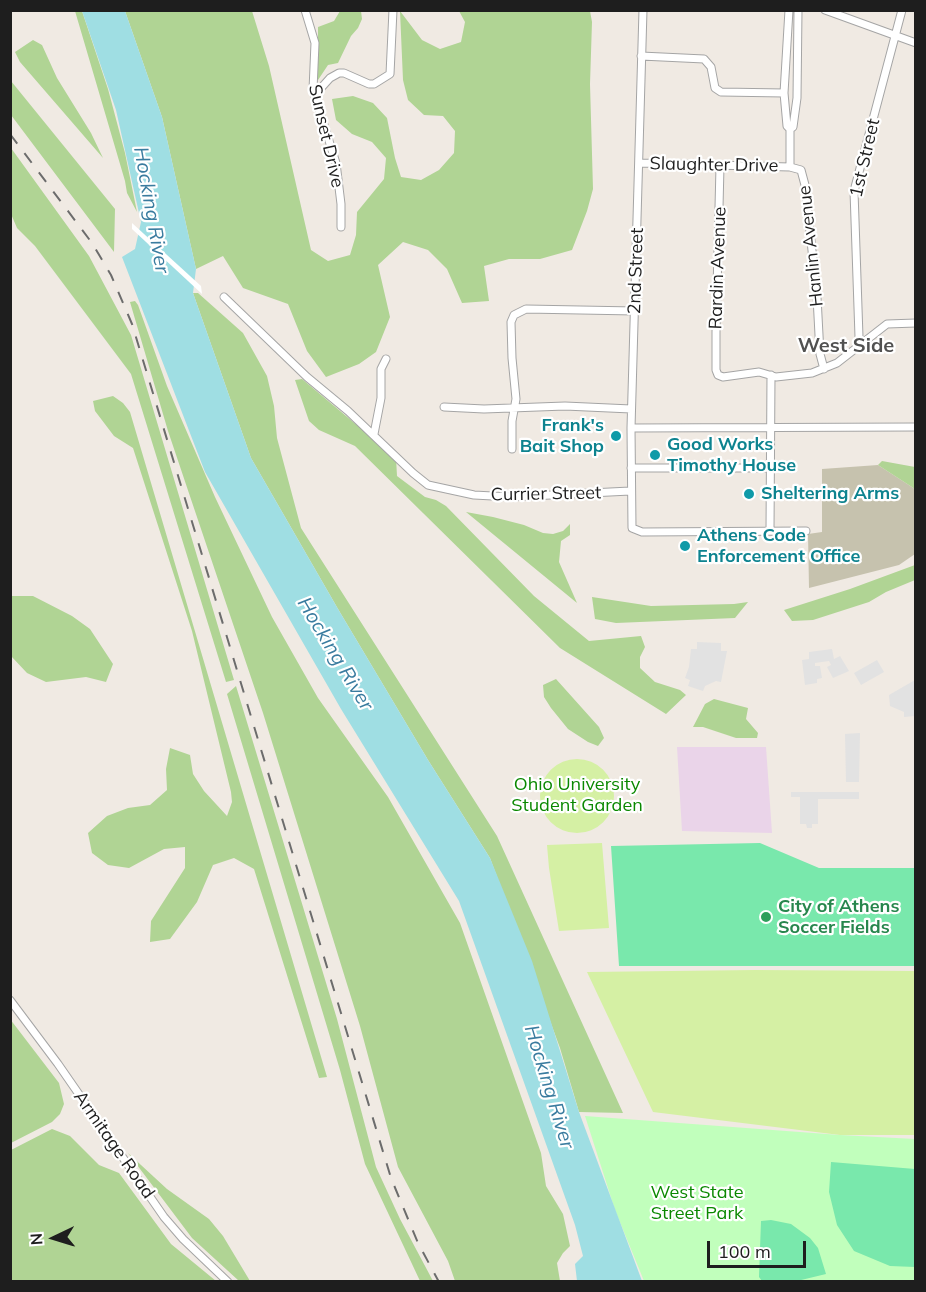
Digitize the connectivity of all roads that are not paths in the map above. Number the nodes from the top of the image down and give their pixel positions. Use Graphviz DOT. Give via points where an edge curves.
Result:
graph roads {
  1 [pos="305,10"];
  2 [pos="393,10"];
  3 [pos="643,10"];
  4 [pos="789,10"];
  5 [pos="798,10"];
  6 [pos="825,10"];
  7 [pos="902,10"];
  8 [pos="895,35"];
  9 [pos="915,43"];
  10 [pos="641,56"];
  11 [pos="313,90"];
  12 [pos="784,93"];
  13 [pos="790,129"];
  14 [pos="639,163"];
  15 [pos="720,166"];
  16 [pos="790,167"];
  17 [pos="341,227"];
  18 [pos="224,297"];
  19 [pos="635,311"];
  20 [pos="915,323"];
  21 [pos="862,344"];
  22 [pos="386,359"];
  23 [pos="824,369"];
  24 [pos="771,375"];
  25 [pos="444,407"];
  26 [pos="515,408"];
  27 [pos="632,409"];
  28 [pos="915,427"];
  29 [pos="631,428"];
  30 [pos="770,428"];
  31 [pos="374,434"];
  32 [pos="512,449"];
  33 [pos="631,468"];
  34 [pos="770,468"];
  35 [pos="630,491"];
  36 [pos="770,530"];
  37 [pos="806,531"];
  38 [pos="10,1000"];
  39 [pos="228,1281"];
  1 -- 11 [label="street, Sunset Drive" via="315,43"];
  2 -- 11 [label="street" via="390,74 369,84 339,73"];
  3 -- 10 [label="street, 2nd Street"];
  4 -- 12 [label="street"];
  5 -- 13 [label="street" via="796,111"];
  6 -- 8 [label="street"];
  7 -- 8 [label="street, 1st Street"];
  8 -- 9 [label="street"];
  8 -- 21 [label="street, 1st Street" via="854,191"];
  10 -- 12 [label="street" via="704,59 721,92"];
  10 -- 14 [label="street, 2nd Street"];
  11 -- 17 [label="street, Sunset Drive" via="336,163"];
  12 -- 13 [label="street"];
  13 -- 16 [label="street"];
  14 -- 15 [label="street, Slaughter Drive"];
  14 -- 19 [label="street, 2nd Street"];
  15 -- 16 [label="street, Slaughter Drive"];
  15 -- 24 [label="street, Rardin Avenue" via="716,370 723,377 757,372"];
  16 -- 23 [label="street, Hanlin Avenue" via="801,170 804,177"];
  18 -- 31 [label="street, Currier Street"];
  19 -- 26 [label="street" via="516,312 511,322"];
  19 -- 27 [label="street, 2nd Street"];
  20 -- 21 [label="street" via="889,323"];
  21 -- 23 [label="street"];
  22 -- 31 [label="street" via="381,369 381,398"];
  23 -- 24 [label="street" via="802,375"];
  24 -- 30 [label="street"];
  25 -- 26 [label="street"];
  26 -- 27 [label="street"];
  26 -- 32 [label="street"];
  27 -- 29 [label="street, 2nd Street"];
  28 -- 30 [label="street"];
  29 -- 30 [label="street"];
  29 -- 33 [label="street, 2nd Street"];
  30 -- 34 [label="street"];
  31 -- 35 [label="street, Currier Street" via="413,473 437,488 511,497"];
  33 -- 34 [label="street"];
  33 -- 35 [label="street, 2nd Street"];
  34 -- 36 [label="street"];
  35 -- 36 [label="street, 2nd Street" via="633,530"];
  36 -- 37 [label="street"];
  38 -- 39 [label="street, Armitage Road" via="164,1217"];
}
